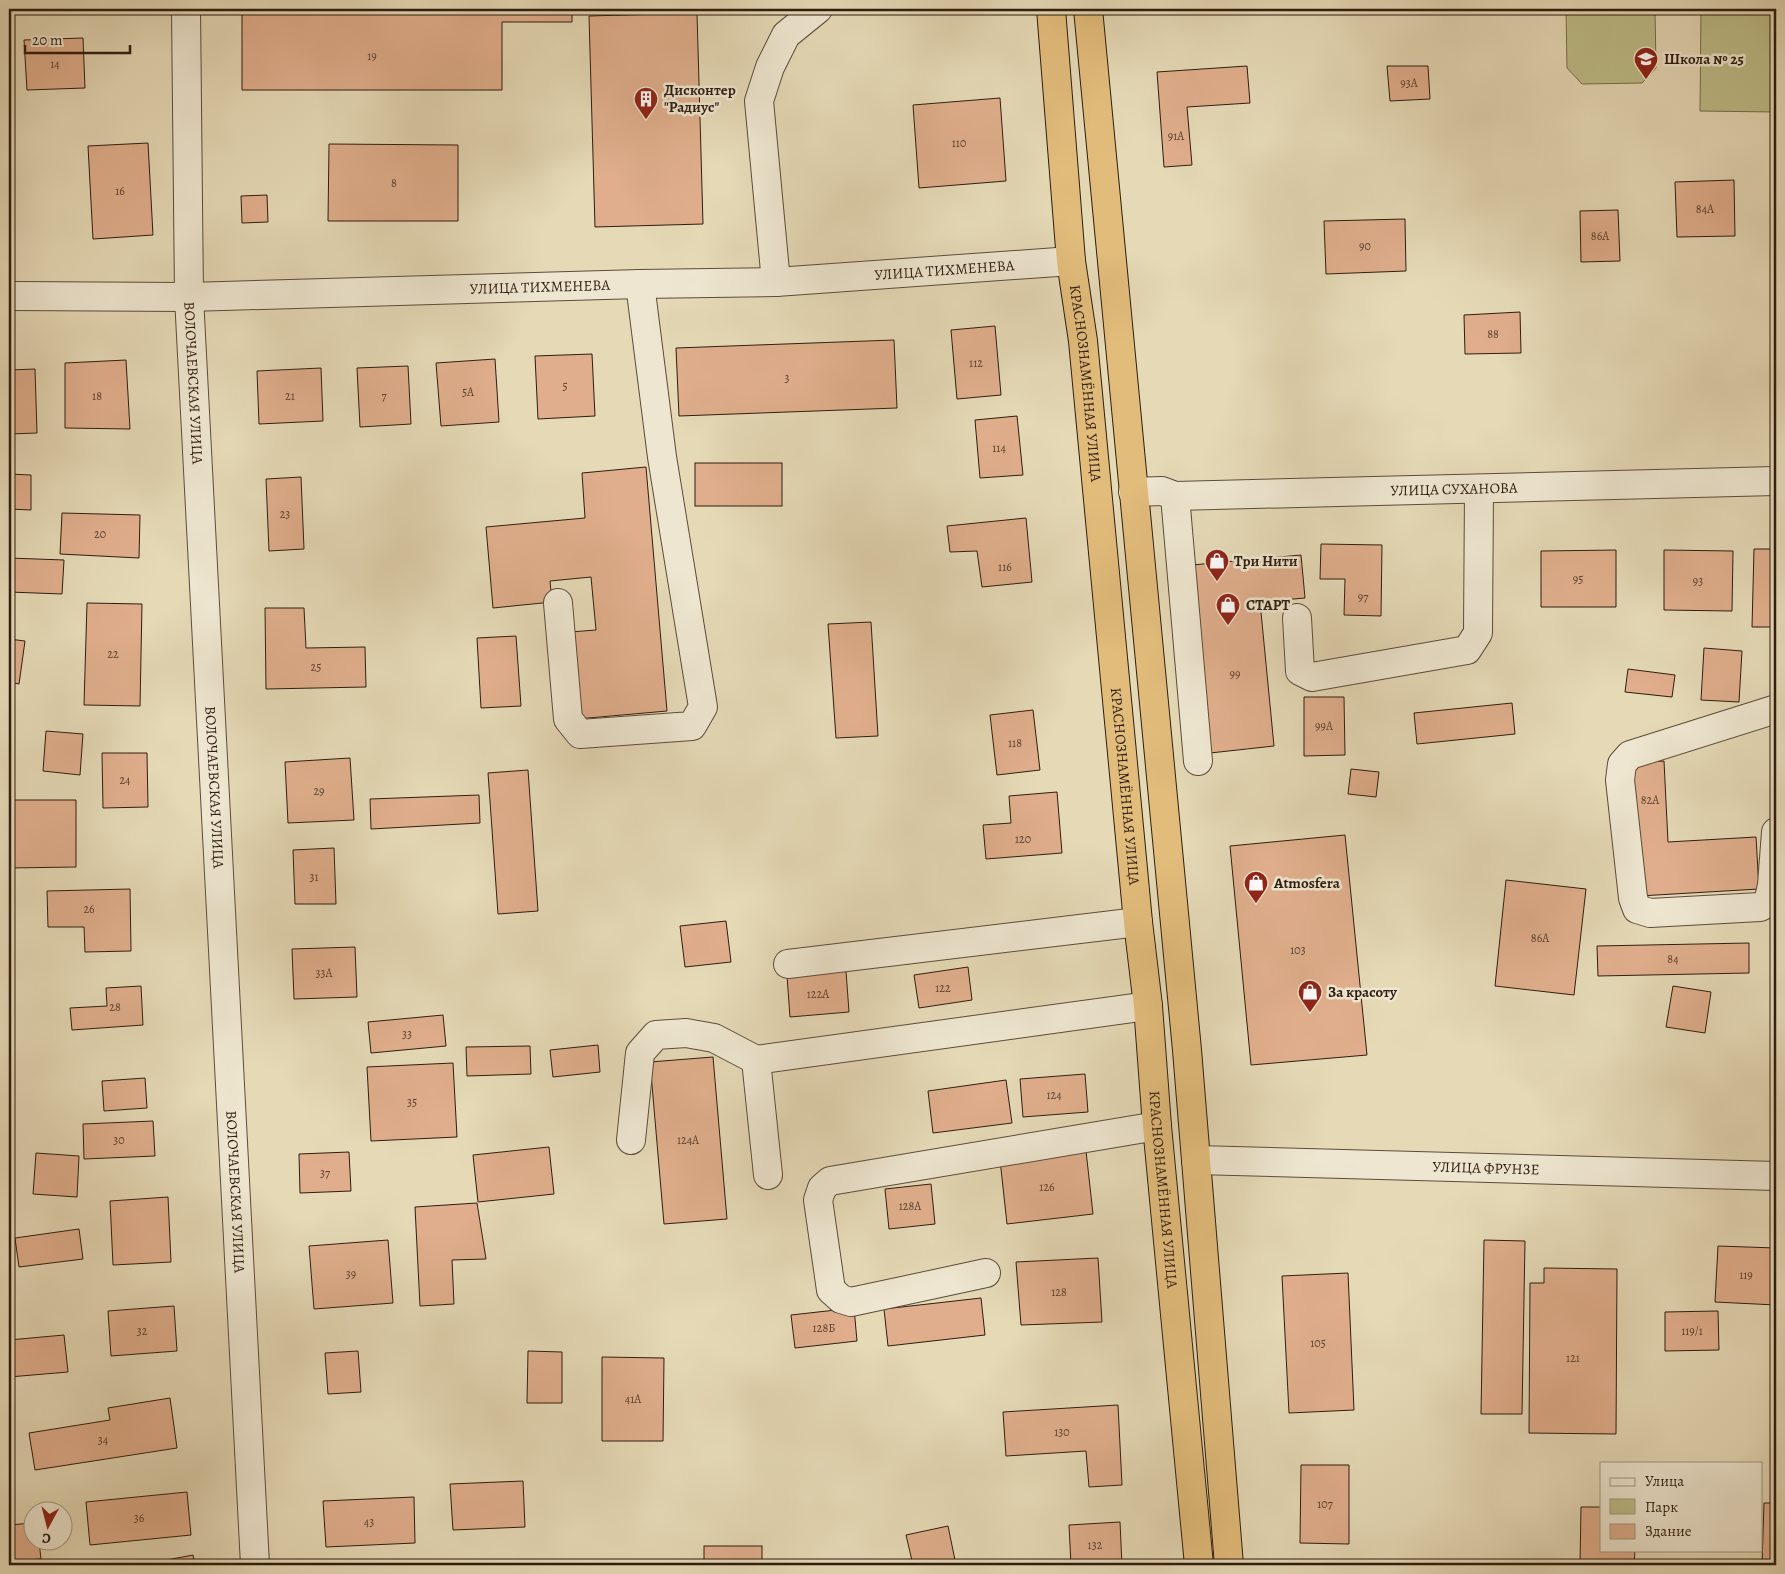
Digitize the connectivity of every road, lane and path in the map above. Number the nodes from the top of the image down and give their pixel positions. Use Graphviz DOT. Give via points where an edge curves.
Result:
graph roads {
  1 [pos="186,9"];
  2 [pos="818,9"];
  3 [pos="1051,9"];
  4 [pos="1088,9"];
  5 [pos="1071,262"];
  6 [pos="776,282"];
  7 [pos="640,284"];
  8 [pos="9,296"];
  9 [pos="189,297"];
  10 [pos="1776,481"];
  11 [pos="1479,489"];
  12 [pos="1133,492"];
  13 [pos="1175,496"];
  14 [pos="558,602"];
  15 [pos="1297,618"];
  16 [pos="1776,709"];
  17 [pos="1198,761"];
  18 [pos="1776,832"];
  19 [pos="1138,922"];
  20 [pos="788,964"];
  21 [pos="1148,1006"];
  22 [pos="756,1060"];
  23 [pos="1157,1126"];
  24 [pos="631,1140"];
  25 [pos="1196,1160"];
  26 [pos="768,1175"];
  27 [pos="1776,1176"];
  28 [pos="986,1274"];
  29 [pos="255,1565"];
  30 [pos="1199,1565"];
  31 [pos="1229,1565"];
  1 -- 9 [label="street, ВОЛОЧАЕВСКАЯ УЛИЦА"];
  2 -- 6 [label="street" via="786,35 770,67 760,101"];
  3 -- 5 [label="highway, КРАСНОЗНАМЁННАЯ УЛИЦА"];
  4 -- 12 [label="highway"];
  5 -- 6 [label="street, УЛИЦА ТИХМЕНЕВА"];
  5 -- 19 [label="highway, КРАСНОЗНАМЁННАЯ УЛИЦА" via="1083,341"];
  6 -- 7 [label="street, УЛИЦА ТИХМЕНЕВА"];
  7 -- 9 [label="street, УЛИЦА ТИХМЕНЕВА"];
  7 -- 14 [label="street" via="662,457 704,707 692,726 580,734 568,719"];
  8 -- 9 [label="street, УЛИЦА ТИХМЕНЕВА"];
  9 -- 29 [label="street, ВОЛОЧАЕВСКАЯ УЛИЦА"];
  10 -- 11 [label="street, УЛИЦА СУХАНОВА"];
  11 -- 13 [label="street, УЛИЦА СУХАНОВА"];
  11 -- 15 [label="street" via="1478,633 1467,650 1312,677 1300,671"];
  12 -- 13 [label="street, УЛИЦА СУХАНОВА" via="1162,491"];
  12 -- 25 [label="highway"];
  13 -- 17 [label="street"];
  16 -- 18 [label="street" via="1630,755 1622,764 1620,780 1633,898 1637,909 1650,913 1760,907 1768,903"];
  19 -- 20 [label="street"];
  19 -- 21 [label="highway, КРАСНОЗНАМЁННАЯ УЛИЦА"];
  21 -- 22 [label="street"];
  21 -- 23 [label="highway, КРАСНОЗНАМЁННАЯ УЛИЦА"];
  22 -- 24 [label="street" via="714,1038 686,1033 656,1035 640,1052"];
  22 -- 26 [label="street"];
  23 -- 28 [label="street" via="830,1181 822,1188 818,1200 832,1290 841,1299 850,1302"];
  23 -- 30 [label="highway, КРАСНОЗНАМЁННАЯ УЛИЦА"];
  25 -- 27 [label="street, УЛИЦА ФРУНЗЕ"];
  25 -- 31 [label="highway"];
}
